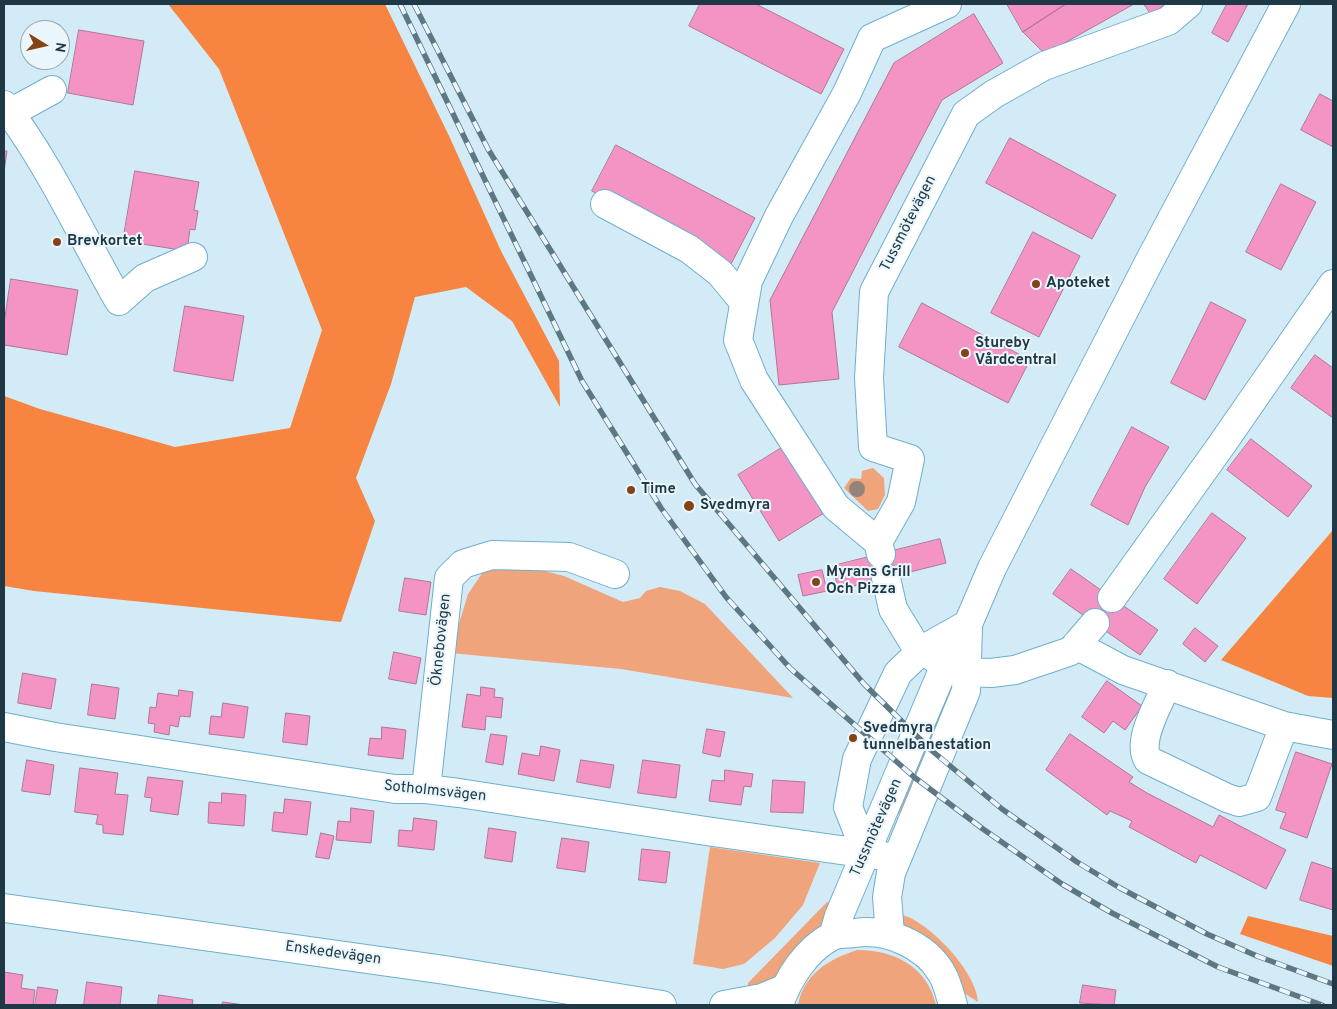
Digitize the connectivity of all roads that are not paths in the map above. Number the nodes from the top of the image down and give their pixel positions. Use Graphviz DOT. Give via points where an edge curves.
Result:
graph roads {
  1 [pos="947,4"];
  2 [pos="1188,4"];
  3 [pos="1286,4"];
  4 [pos="52,90"];
  5 [pos="7,109"];
  6 [pos="604,204"];
  7 [pos="193,257"];
  8 [pos="1333,284"];
  9 [pos="744,302"];
  10 [pos="882,558"];
  11 [pos="615,574"];
  12 [pos="1112,598"];
  13 [pos="1095,623"];
  14 [pos="968,624"];
  15 [pos="1076,645"];
  16 [pos="922,650"];
  17 [pos="956,668"];
  18 [pos="1168,684"];
  19 [pos="4,726"];
  20 [pos="1284,726"];
  21 [pos="1333,735"];
  22 [pos="426,789"];
  23 [pos="866,853"];
  24 [pos="897,858"];
  25 [pos="4,908"];
  26 [pos="890,934"];
  27 [pos="833,936"];
  28 [pos="782,997"];
  29 [pos="662,1005"];
  30 [pos="724,1005"];
  31 [pos="954,1005"];
  1 -- 9 [label="street" via="872,38 847,93 779,216 752,272"];
  2 -- 10 [label="street, Tussmötevägen" via="1168,21 1044,66 966,114 874,292 870,378 873,447 910,459 901,502"];
  3 -- 14 [label="street, Tussmötevägen" via="1018,516"];
  4 -- 5 [label="street"];
  5 -- 7 [label="street" via="40,157 119,301 145,278"];
  6 -- 9 [label="street" via="689,249 720,273"];
  8 -- 12 [label="street"];
  9 -- 10 [label="street" via="738,340 754,380 836,507"];
  10 -- 16 [label="street" via="893,609 914,645"];
  11 -- 22 [label="street, Öknebovägen" via="568,557 492,555 463,564 449,578"];
  13 -- 15 [label="street"];
  14 -- 16 [label="street"];
  14 -- 17 [label="street, Tussmötevägen"];
  15 -- 17 [label="street" via="1071,651 1015,670 991,673"];
  15 -- 18 [label="street" via="1123,670"];
  16 -- 17 [label="street"];
  16 -- 23 [label="street" via="898,673 857,759 848,808"];
  17 -- 23 [label="street, Tussmötevägen"];
  17 -- 24 [label="street, Tussmötevägen" via="966,691"];
  18 -- 20 [label="street"];
  18 -- 20 [label="street" via="1144,742 1143,753 1148,760 1227,798 1239,802 1257,797"];
  19 -- 22 [label="street, Sotholmsvägen" via="55,737 395,789"];
  20 -- 21 [label="street"];
  22 -- 23 [label="street, Sotholmsvägen"];
  23 -- 24 [label="street, Sotholmsvägen"];
  23 -- 27 [label="street, Tussmötevägen"];
  24 -- 26 [label="street, Tussmötevägen" via="887,898"];
  25 -- 29 [label="street, Enskedevägen" via="444,970"];
  26 -- 27 [label="street" via="863,931"];
  26 -- 31 [label="street" via="918,948 941,972"];
  27 -- 28 [label="street" via="809,954"];
  28 -- 30 [label="street"];
}
